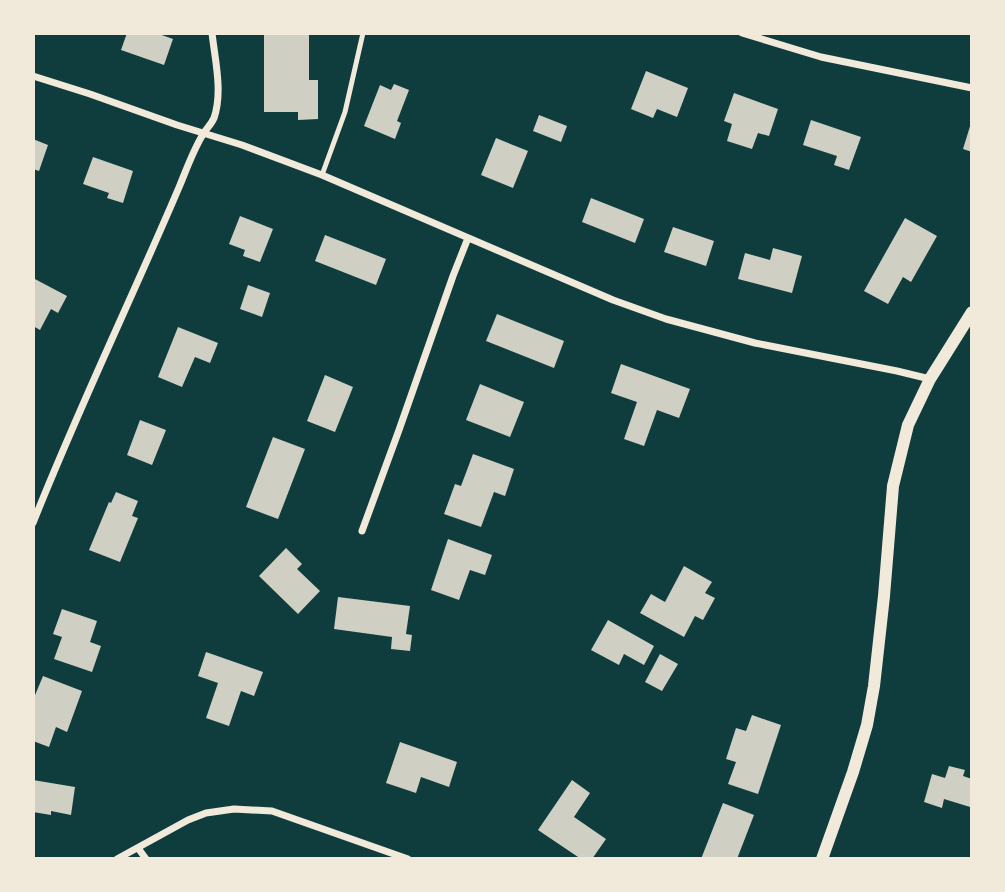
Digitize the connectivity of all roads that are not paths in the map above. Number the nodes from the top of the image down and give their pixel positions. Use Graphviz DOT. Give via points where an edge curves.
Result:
graph roads {
  1 [pos="212,33"];
  2 [pos="363,33"];
  3 [pos="742,33"];
  4 [pos="33,76"];
  5 [pos="972,88"];
  6 [pos="204,133"];
  7 [pos="322,175"];
  8 [pos="468,238"];
  9 [pos="972,312"];
  10 [pos="930,379"];
  11 [pos="33,523"];
  12 [pos="362,531"];
  13 [pos="138,848"];
  14 [pos="117,859"];
  15 [pos="146,859"];
  16 [pos="408,859"];
  17 [pos="822,859"];
  1 -- 6 [label="street" via="217,101"];
  2 -- 7 [label="lane" via="345,112"];
  3 -- 5 [label="street" via="821,57"];
  4 -- 6 [label="street"];
  6 -- 7 [label="street"];
  6 -- 11 [label="street"];
  7 -- 8 [label="street"];
  8 -- 10 [label="street" via="666,318 755,343"];
  8 -- 12 [label="street"];
  9 -- 10 [label="street"];
  10 -- 17 [label="street" via="908,425 893,486 867,725"];
  13 -- 14 [label="street"];
  13 -- 15 [label="street"];
  13 -- 16 [label="street" via="188,820 234,808 272,811"];
}
